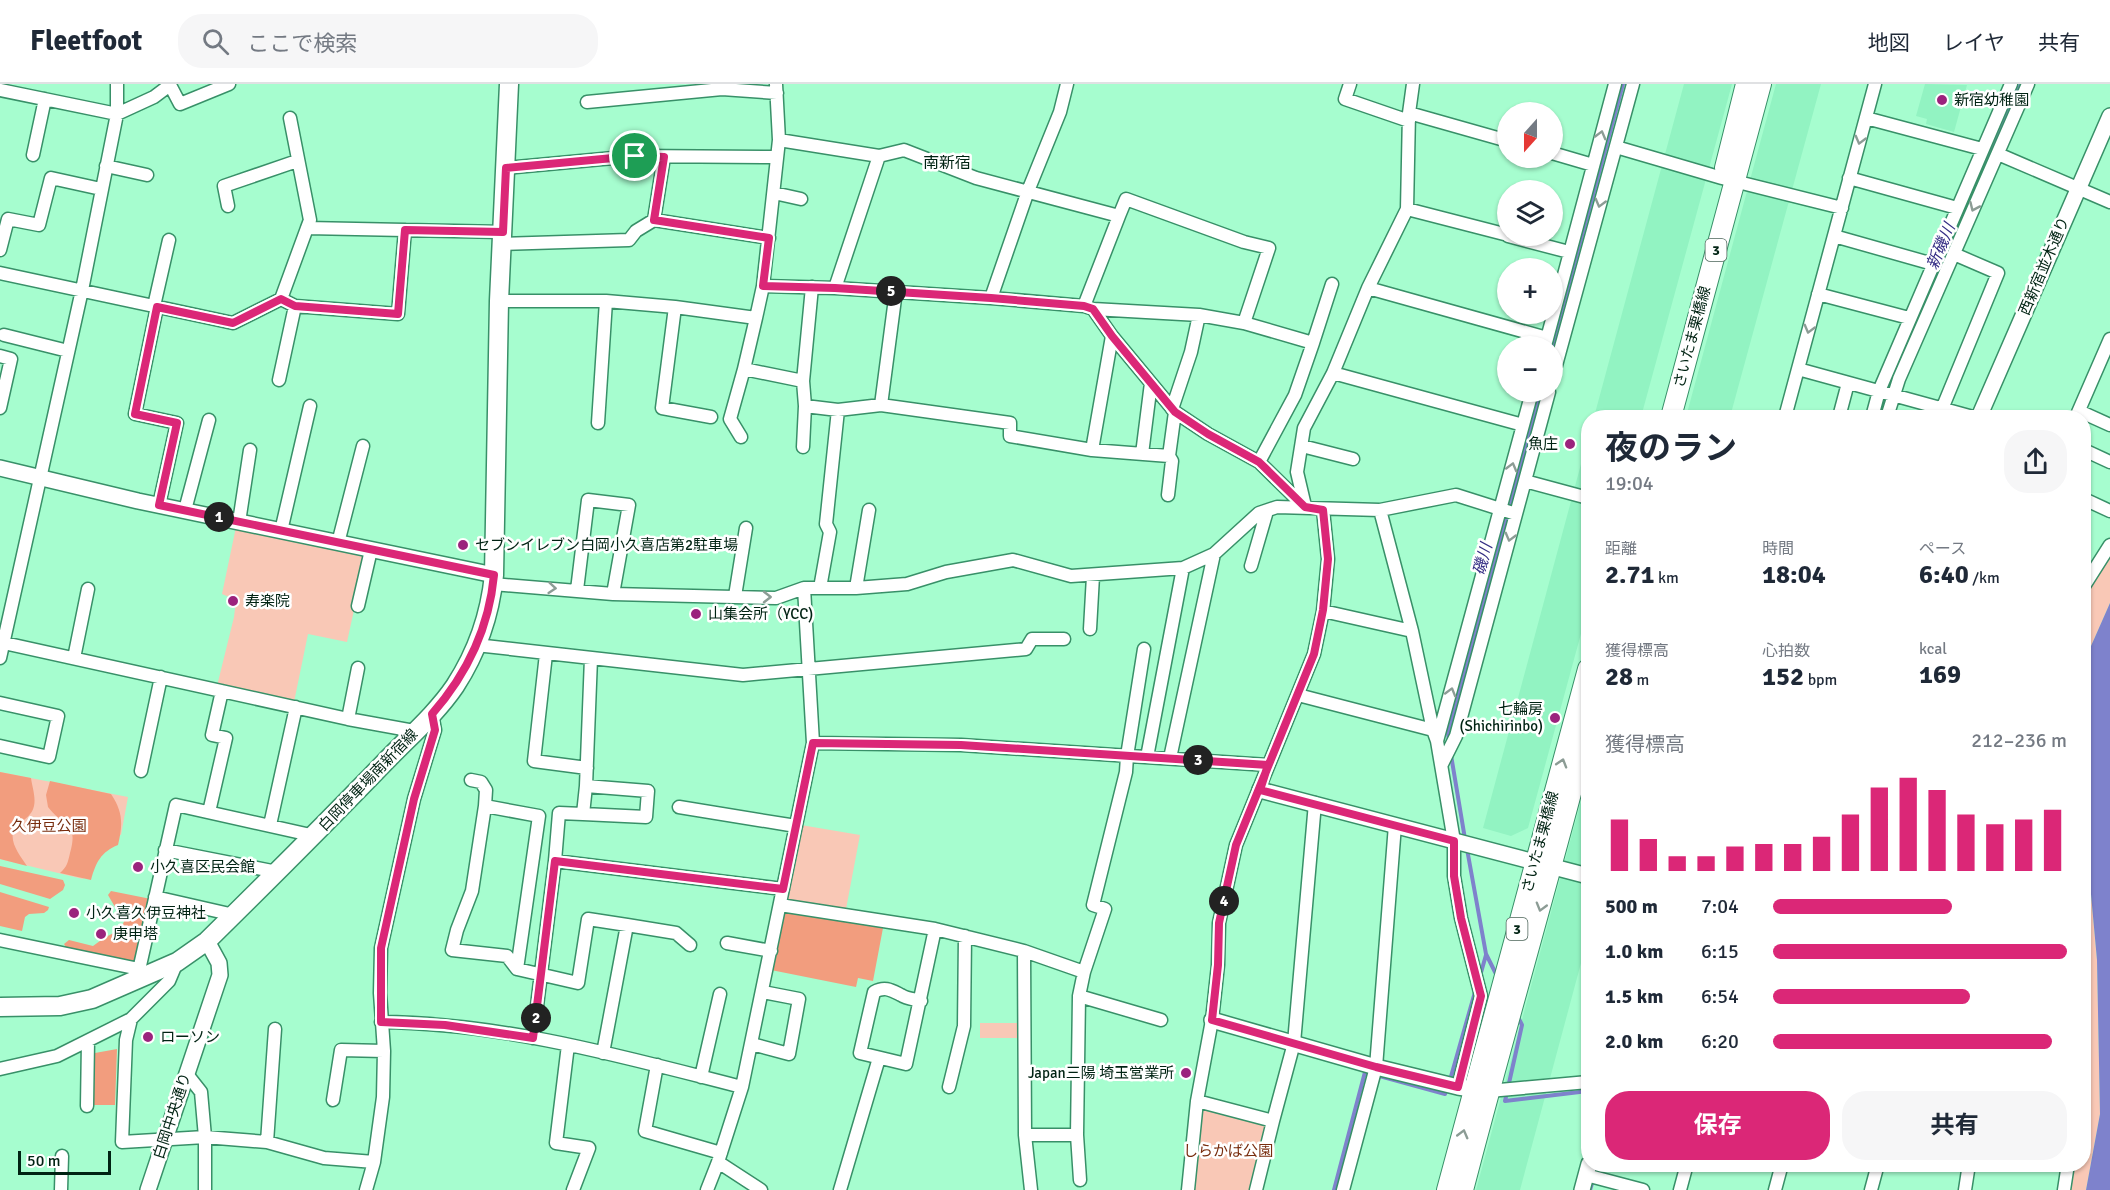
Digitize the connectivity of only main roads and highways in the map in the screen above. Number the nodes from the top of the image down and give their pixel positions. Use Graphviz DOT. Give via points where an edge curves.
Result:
graph roads {
  1 [pos="509,84"];
  2 [pos="1746,84"];
  3 [pos="1761,84"];
  4 [pos="1728,180"];
  5 [pos="1660,410"];
  6 [pos="1673,410"];
  7 [pos="1581,700"];
  8 [pos="1581,750"];
  9 [pos="1544,864"];
  10 [pos="0,1006"];
  11 [pos="1474,1089"];
  12 [pos="1448,1190"];
  13 [pos="1463,1190"];
  1 -- 10 [label="main road, 白岡停車場南新宿線" via="499,301 494,579 488,619 456,684 315,836 207,941 177,962 138,974 92,999 60,1006"];
  2 -- 4 [label="main road, さいたま栗橋線 / 3"];
  3 -- 4 [label="main road, さいたま栗橋線 / 3"];
  4 -- 5 [label="main road, さいたま栗橋線 / 3"];
  4 -- 6 [label="main road, さいたま栗橋線 / 3"];
  9 -- 7 [label="main road, さいたま栗橋線 / 3, one-way"];
  8 -- 9 [label="main road, さいたま栗橋線 / 3"];
  9 -- 11 [label="main road, さいたま栗橋線 / 3"];
  12 -- 11 [label="main road, さいたま栗橋線 / 3, one-way"];
  11 -- 13 [label="main road, さいたま栗橋線 / 3"];
}
